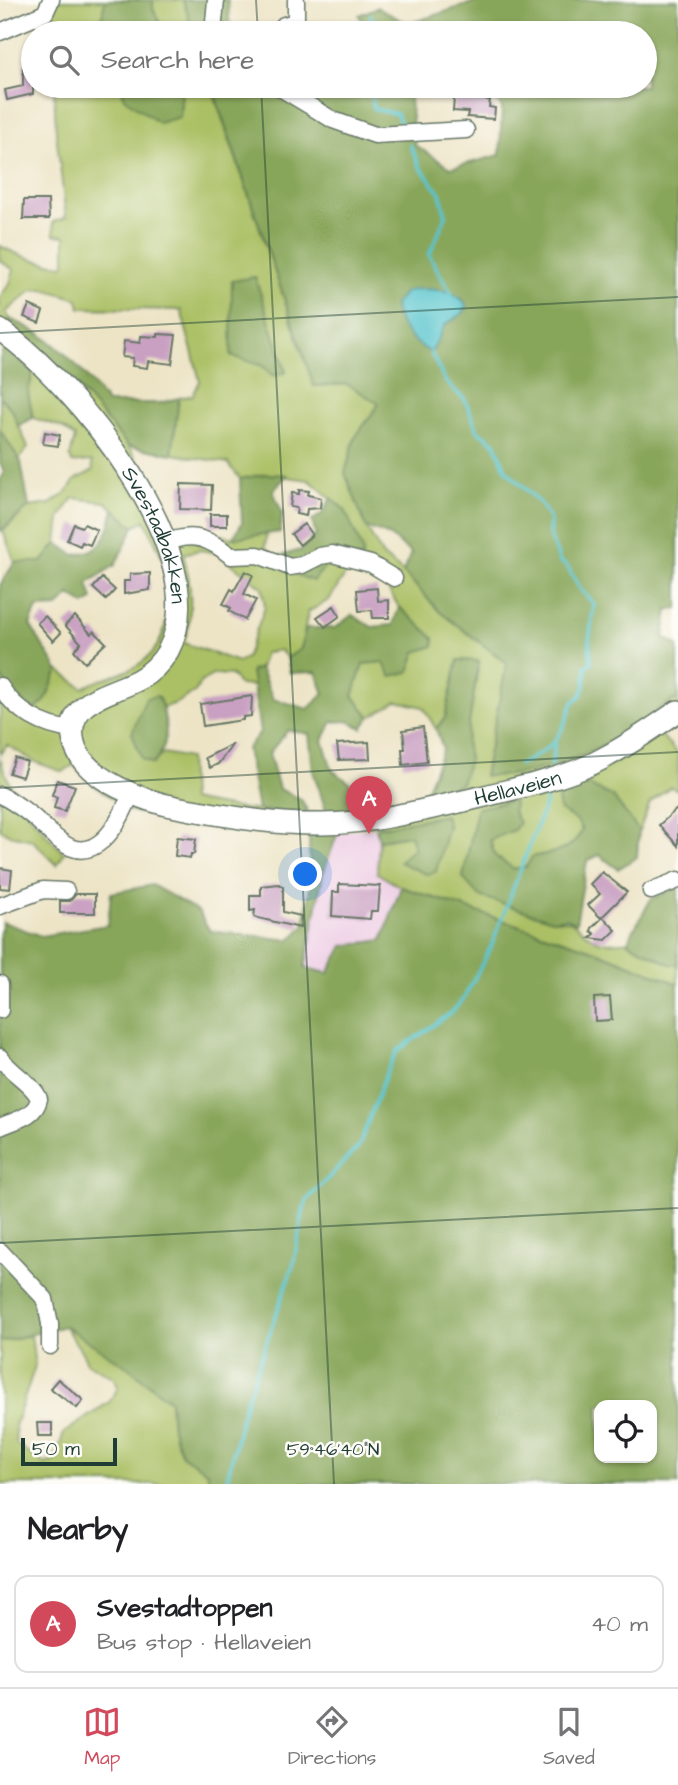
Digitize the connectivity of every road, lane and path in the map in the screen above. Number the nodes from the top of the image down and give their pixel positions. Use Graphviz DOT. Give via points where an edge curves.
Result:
graph roads {
  1 [pos="51,0"];
  2 [pos="216,0"];
  3 [pos="296,0"];
  4 [pos="26,21"];
  5 [pos="214,21"];
  6 [pos="294,21"];
  7 [pos="21,23"];
  8 [pos="0,32"];
  9 [pos="297,98"];
  10 [pos="466,130"];
  11 [pos="0,330"];
  12 [pos="166,543"];
  13 [pos="394,578"];
  14 [pos="0,686"];
  15 [pos="678,711"];
  16 [pos="73,730"];
  17 [pos="131,794"];
  18 [pos="0,795"];
  19 [pos="678,880"];
  20 [pos="66,891"];
  21 [pos="651,891"];
  22 [pos="0,906"];
  23 [pos="0,984"];
  24 [pos="0,1010"];
  25 [pos="0,1057"];
  26 [pos="0,1127"];
  27 [pos="0,1251"];
  28 [pos="50,1346"];
  1 -- 4 [label="street" via="45,13"];
  2 -- 5 [label="street"];
  3 -- 6 [label="street"];
  7 -- 8 [label="street"];
  9 -- 10 [label="street" via="349,128 375,135"];
  11 -- 12 [label="main road, Svestadbakken" via="100,428"];
  12 -- 13 [label="street" via="195,537 215,542 231,555 258,555 290,566 331,554 371,564"];
  12 -- 16 [label="main road, Svestadbakken" via="179,603 167,652 150,672 85,705"];
  14 -- 16 [label="street" via="22,711 55,728"];
  15 -- 17 [label="main road, Hellaveien" via="606,757 553,779 438,807 343,822 251,819"];
  16 -- 17 [label="main road" via="82,757 105,780"];
  17 -- 18 [label="street" via="109,834 89,850 67,846"];
  19 -- 21 [label="street"];
  20 -- 22 [label="street" via="43,890"];
  23 -- 24 [label="street"];
  25 -- 26 [label="street" via="39,1099 30,1114"];
  27 -- 28 [label="street" via="45,1299"];
}
